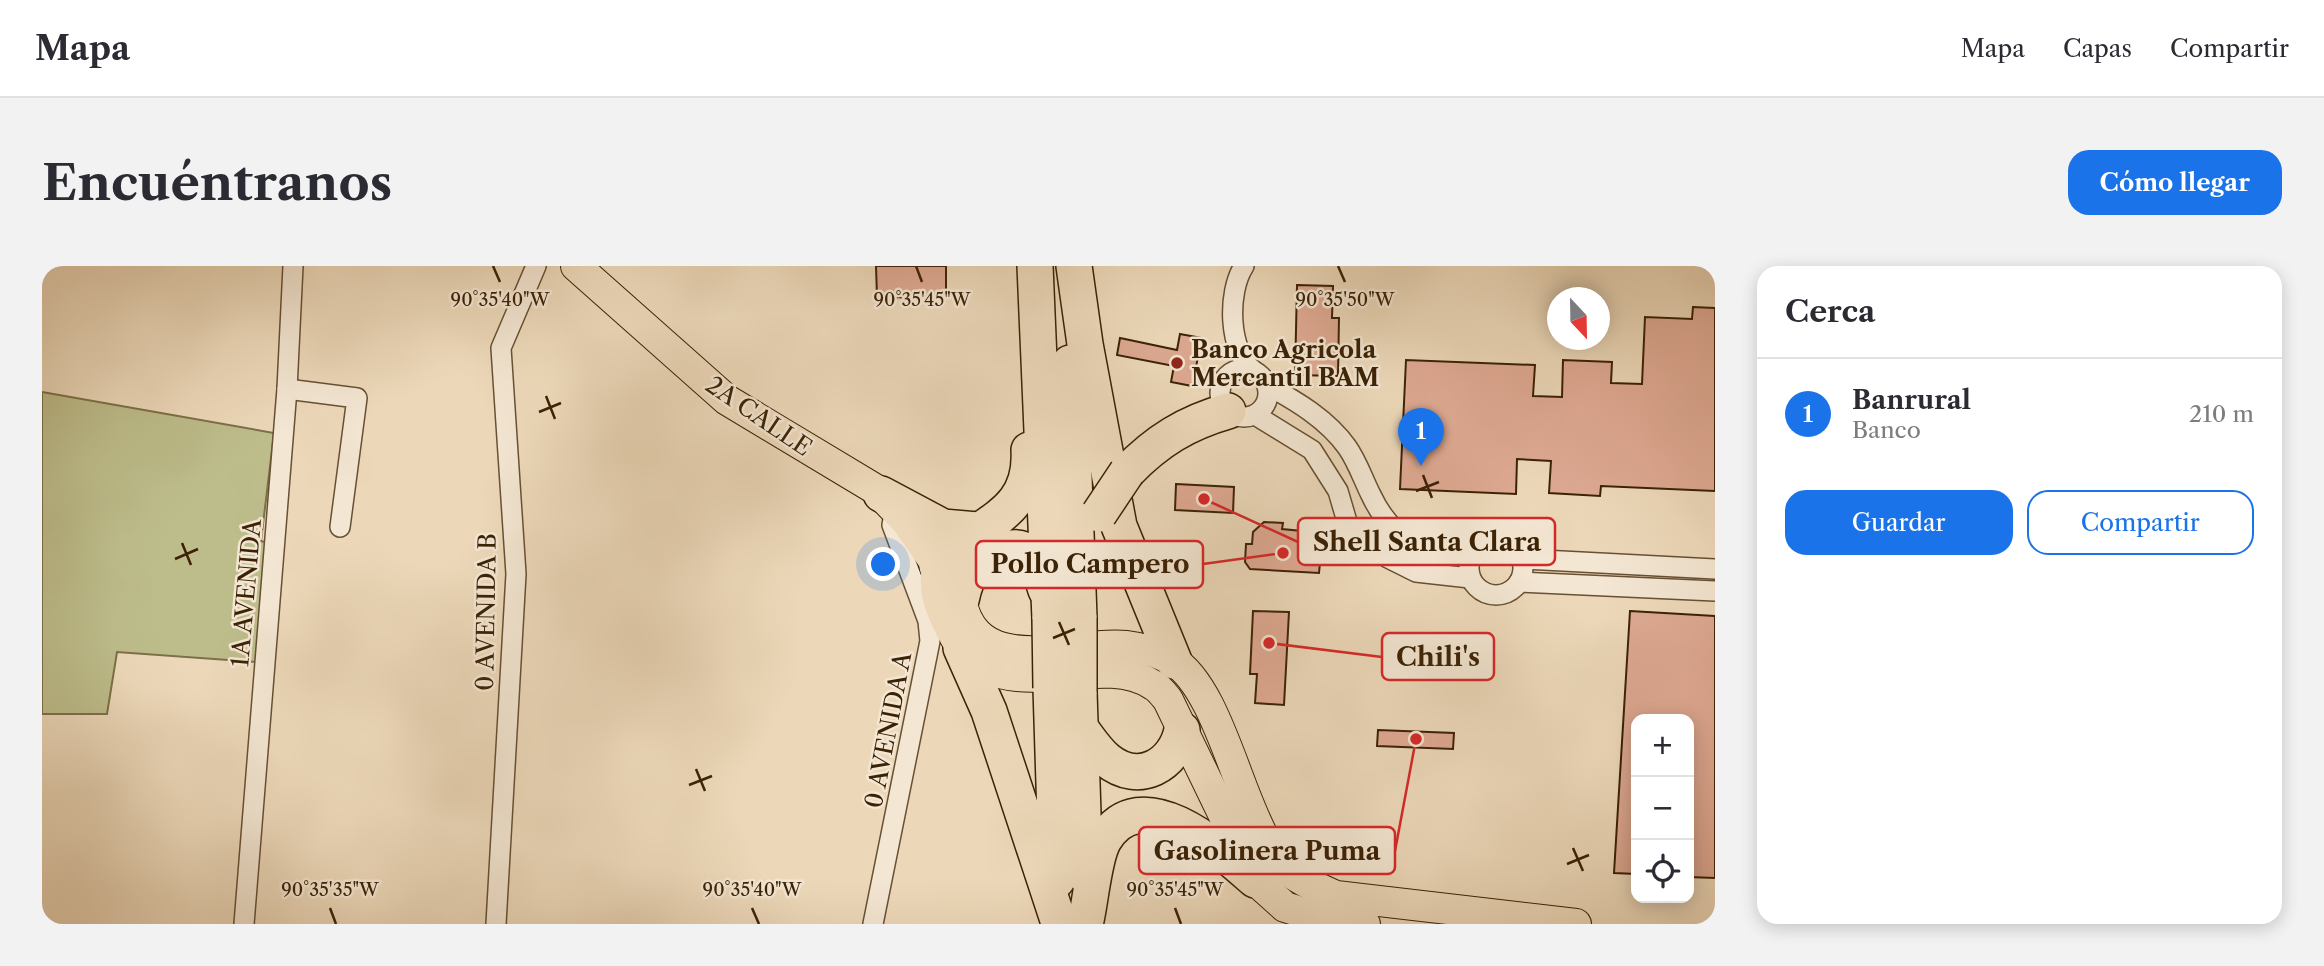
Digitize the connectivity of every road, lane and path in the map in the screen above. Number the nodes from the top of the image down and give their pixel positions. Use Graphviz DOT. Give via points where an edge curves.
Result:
graph roads {
  1 [pos="293,266"];
  2 [pos="536,266"];
  3 [pos="576,266"];
  4 [pos="1035,266"];
  5 [pos="1066,266"];
  6 [pos="1074,266"];
  7 [pos="1244,266"];
  8 [pos="1038,360"];
  9 [pos="1249,371"];
  10 [pos="287,389"];
  11 [pos="1242,413"];
  12 [pos="888,502"];
  13 [pos="341,527"];
  14 [pos="977,530"];
  15 [pos="1475,550"];
  16 [pos="1522,559"];
  17 [pos="937,566"];
  18 [pos="1715,569"];
  19 [pos="1470,578"];
  20 [pos="1080,579"];
  21 [pos="1519,582"];
  22 [pos="1715,591"];
  23 [pos="961,600"];
  24 [pos="1060,614"];
  25 [pos="961,648"];
  26 [pos="1174,661"];
  27 [pos="1070,702"];
  28 [pos="1182,730"];
  29 [pos="1255,880"];
  30 [pos="1073,923"];
  31 [pos="244,924"];
  32 [pos="496,924"];
  33 [pos="873,924"];
  34 [pos="1356,924"];
  35 [pos="1576,924"];
  1 -- 10 [label="street, 1A AVENIDA"];
  2 -- 32 [label="street, 0 AVENIDA B" via="501,348 516,574"];
  3 -- 12 [label="main road, 2A CALLE" via="727,400"];
  4 -- 8 [label="highway"];
  5 -- 20 [label="highway"];
  6 -- 26 [label="highway" via="1119,526"];
  7 -- 9 [label="street" via="1231,307"];
  8 -- 14 [label="highway" via="1026,406 1030,470 1026,486 1003,514"];
  8 -- 24 [label="highway"];
  9 -- 11 [label="street" via="1265,405"];
  9 -- 11 [label="street" via="1226,377 1220,391 1220,399"];
  9 -- 15 [label="street" via="1314,414 1347,447 1388,524 1407,540 1437,549"];
  10 -- 13 [label="street" via="357,398"];
  10 -- 31 [label="street, 1A AVENIDA"];
  11 -- 19 [label="street" via="1312,450 1338,491 1348,525 1388,558 1416,572"];
  11 -- 20 [label="highway, bridge" via="1199,419 1148,450 1099,514"];
  12 -- 14 [label="highway" via="943,527"];
  12 -- 17 [label="main road, 2A CALLE"];
  12 -- 33 [label="street, 0 AVENIDA A" via="892,526 928,621 930,641"];
  14 -- 17 [label="highway"];
  15 -- 16 [label="street" via="1499,541 1513,547"];
  15 -- 19 [label="street"];
  16 -- 18 [label="street"];
  16 -- 21 [label="street"];
  17 -- 23 [label="main road, 2A CALLE"];
  17 -- 25 [label="main road" via="937,600"];
  19 -- 21 [label="street" via="1478,590 1491,595 1507,593"];
  20 -- 24 [label="highway"];
  21 -- 22 [label="street"];
  23 -- 24 [label="highway" via="974,564 989,552 1019,547 1038,566"];
  23 -- 26 [label="main road, 2A CALLE" via="963,612 982,638 1008,649 1124,646"];
  24 -- 27 [label="highway, bridge"];
  25 -- 28 [label="main road" via="988,669 1016,676 1108,675 1153,684 1168,700"];
  25 -- 30 [label="highway"];
  26 -- 35 [label="main road" via="1205,699 1261,834 1280,864 1307,883 1336,896"];
  27 -- 28 [label="highway" via="1109,762 1126,770 1154,769 1171,758"];
  27 -- 30 [label="highway"];
  27 -- 30 [label="highway"];
  28 -- 29 [label="main road"];
  29 -- 30 [label="highway" via="1222,850 1175,821 1149,814 1132,817 1115,827 1103,842"];
  29 -- 34 [label="main road" via="1285,906"];
}
